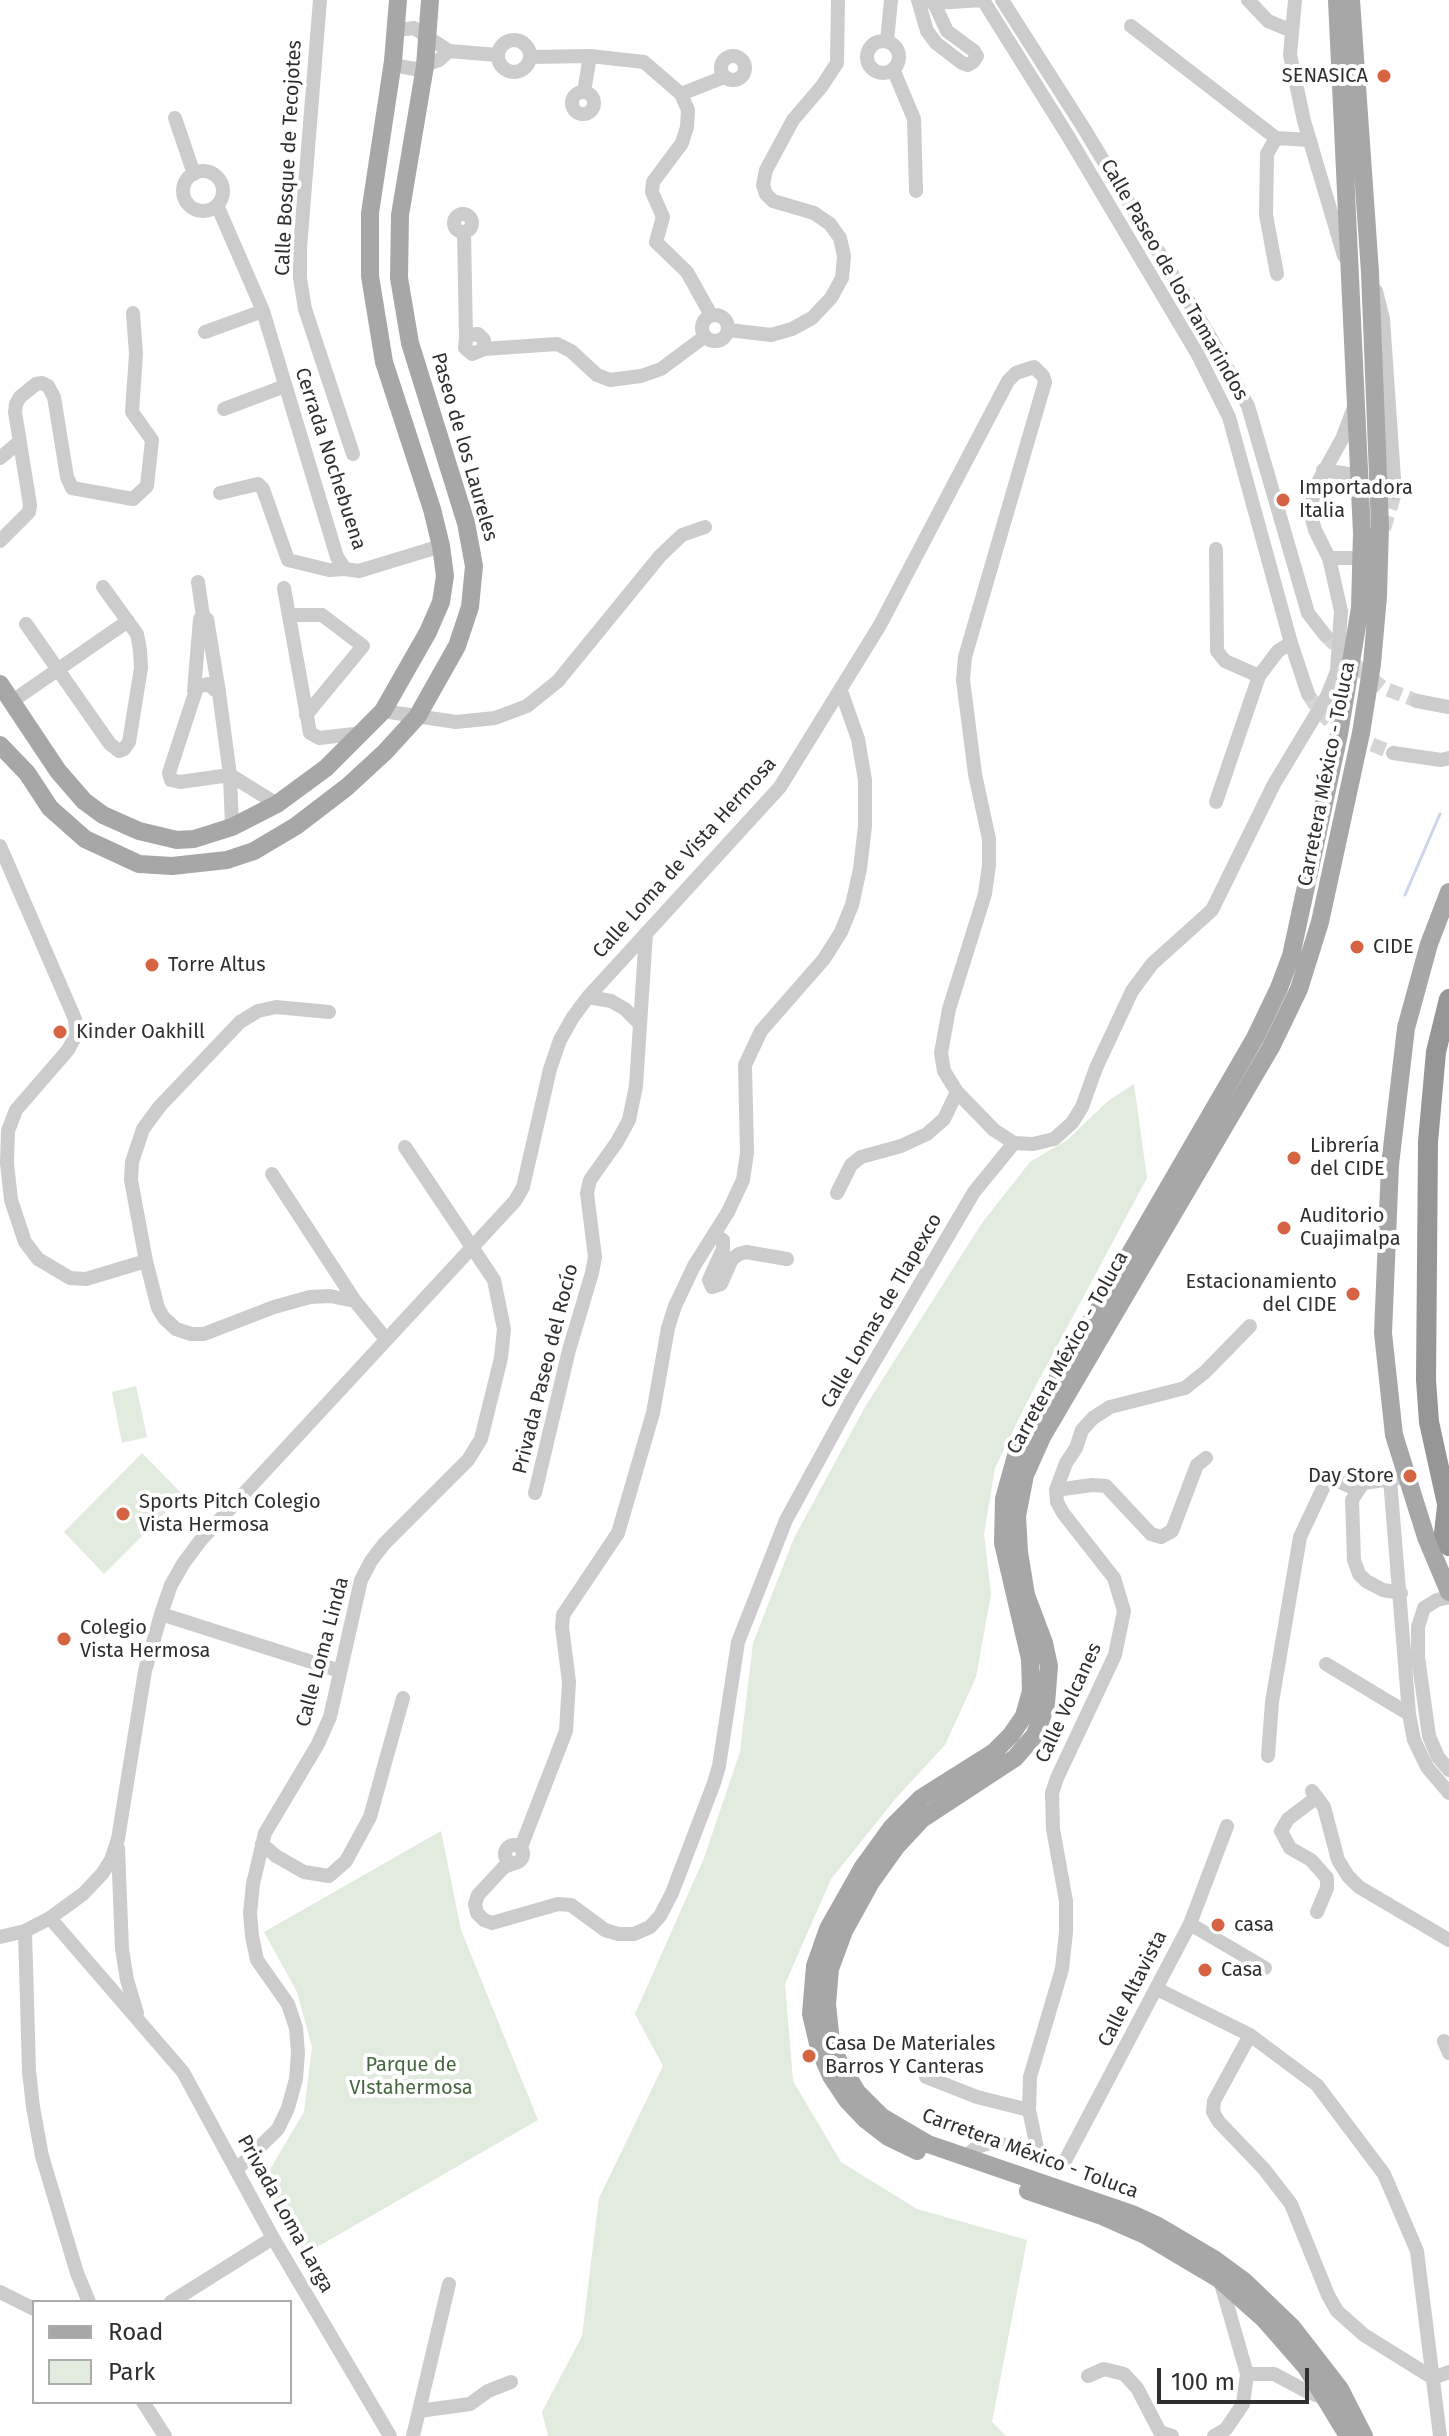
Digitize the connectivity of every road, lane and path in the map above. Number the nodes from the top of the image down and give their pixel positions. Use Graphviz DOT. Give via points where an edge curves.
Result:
graph roads {
  1 [pos="320,0"];
  2 [pos="398,0"];
  3 [pos="430,0"];
  4 [pos="838,0"];
  5 [pos="891,0"];
  6 [pos="918,0"];
  7 [pos="983,0"];
  8 [pos="1002,0"];
  9 [pos="1248,0"];
  10 [pos="1295,0"];
  11 [pos="1337,0"];
  12 [pos="1351,0"];
  13 [pos="930,2"];
  14 [pos="1131,26"];
  15 [pos="397,30"];
  16 [pos="1292,31"];
  17 [pos="428,38"];
  18 [pos="887,41"];
  19 [pos="449,51"];
  20 [pos="497,55"];
  21 [pos="590,56"];
  22 [pos="531,57"];
  23 [pos="393,61"];
  24 [pos="425,66"];
  25 [pos="893,69"];
  26 [pos="724,77"];
  27 [pos="584,92"];
  28 [pos="681,94"];
  29 [pos="175,118"];
  30 [pos="1083,127"];
  31 [pos="1068,136"];
  32 [pos="1276,138"];
  33 [pos="1310,140"];
  34 [pos="194,174"];
  35 [pos="916,191"];
  36 [pos="217,205"];
  37 [pos="464,232"];
  38 [pos="1370,272"];
  39 [pos="1277,274"];
  40 [pos="1350,276"];
  41 [pos="263,311"];
  42 [pos="133,313"];
  43 [pos="711,315"];
  44 [pos="729,330"];
  45 [pos="205,332"];
  46 [pos="704,337"];
  47 [pos="1234,379"];
  48 [pos="285,386"];
  49 [pos="1216,389"];
  50 [pos="1356,402"];
  51 [pos="224,409"];
  52 [pos="18,443"];
  53 [pos="353,454"];
  54 [pos="0,458"];
  55 [pos="1323,470"];
  56 [pos="1360,481"];
  57 [pos="220,493"];
  58 [pos="1395,493"];
  59 [pos="705,527"];
  60 [pos="0,541"];
  61 [pos="441,546"];
  62 [pos="1216,549"];
  63 [pos="1329,558"];
  64 [pos="1352,558"];
  65 [pos="345,569"];
  66 [pos="198,582"];
  67 [pos="103,587"];
  68 [pos="284,588"];
  69 [pos="290,615"];
  70 [pos="203,616"];
  71 [pos="128,621"];
  72 [pos="26,624"];
  73 [pos="1325,635"];
  74 [pos="1291,643"];
  75 [pos="57,670"];
  76 [pos="1259,676"];
  77 [pos="0,684"];
  78 [pos="194,691"];
  79 [pos="841,691"];
  80 [pos="219,693"];
  81 [pos="1308,694"];
  82 [pos="1417,701"];
  83 [pos="11,702"];
  84 [pos="1449,707"];
  85 [pos="383,711"];
  86 [pos="306,715"];
  87 [pos="417,717"];
  88 [pos="363,733"];
  89 [pos="0,745"];
  90 [pos="1393,753"];
  91 [pos="1446,755"];
  92 [pos="8,763"];
  93 [pos="58,771"];
  94 [pos="230,775"];
  95 [pos="34,785"];
  96 [pos="70,787"];
  97 [pos="1216,802"];
  98 [pos="277,804"];
  99 [pos="50,808"];
  100 [pos="232,827"];
  101 [pos="85,839"];
  102 [pos="177,840"];
  103 [pos="0,846"];
  104 [pos="1449,892"];
  105 [pos="646,933"];
  106 [pos="588,997"];
  107 [pos="1449,999"];
  108 [pos="329,1012"];
  109 [pos="639,1023"];
  110 [pos="957,1092"];
  111 [pos="1014,1143"];
  112 [pos="405,1147"];
  113 [pos="272,1174"];
  114 [pos="837,1193"];
  115 [pos="714,1234"];
  116 [pos="472,1247"];
  117 [pos="787,1259"];
  118 [pos="146,1261"];
  119 [pos="355,1301"];
  120 [pos="1250,1326"];
  121 [pos="385,1338"];
  122 [pos="1206,1458"];
  123 [pos="1399,1478"];
  124 [pos="1356,1489"];
  125 [pos="1056,1490"];
  126 [pos="535,1493"];
  127 [pos="1448,1510"];
  128 [pos="1449,1546"];
  129 [pos="1401,1593"];
  130 [pos="1449,1594"];
  131 [pos="161,1614"];
  132 [pos="1326,1664"];
  133 [pos="340,1671"];
  134 [pos="403,1698"];
  135 [pos="1409,1714"];
  136 [pos="1268,1756"];
  137 [pos="1449,1770"];
  138 [pos="1449,1793"];
  139 [pos="1227,1826"];
  140 [pos="118,1839"];
  141 [pos="262,1844"];
  142 [pos="1317,1912"];
  143 [pos="50,1918"];
  144 [pos="1190,1924"];
  145 [pos="25,1931"];
  146 [pos="0,1937"];
  147 [pos="1449,1940"];
  148 [pos="1265,1968"];
  149 [pos="1157,1989"];
  150 [pos="138,2017"];
  151 [pos="1250,2035"];
  152 [pos="926,2077"];
  153 [pos="1029,2110"];
  154 [pos="965,2157"];
  155 [pos="1039,2157"];
  156 [pos="236,2170"];
  157 [pos="273,2238"];
  158 [pos="1219,2279"];
  159 [pos="449,2284"];
  160 [pos="0,2292"];
  161 [pos="88,2300"];
  162 [pos="174,2300"];
  163 [pos="32,2308"];
  164 [pos="1449,2372"];
  165 [pos="1247,2374"];
  166 [pos="1088,2376"];
  167 [pos="1433,2378"];
  168 [pos="511,2382"];
  169 [pos="1442,2394"];
  170 [pos="1324,2398"];
  171 [pos="144,2404"];
  172 [pos="419,2411"];
  173 [pos="165,2436"];
  174 [pos="390,2436"];
  175 [pos="413,2436"];
  176 [pos="1172,2436"];
  177 [pos="1214,2436"];
  178 [pos="1348,2436"];
  179 [pos="1364,2436"];
  180 [pos="1440,2436"];
  1 -- 53 [label="street, Calle Bosque de Tecojotes" via="300,278"];
  2 -- 15 [label="main road"];
  3 -- 17 [label="main road, Paseo de los Laureles"];
  4 -- 44 [label="street" via="837,63 793,120 763,185 773,201 814,213 830,224 844,256 842,278 812,318 792,329 771,335"];
  5 -- 18 [label="street"];
  6 -- 13 [label="street" via="936,43 962,63 973,62 974,51 947,31"];
  7 -- 13 [label="street"];
  7 -- 31 [label="street, Calle Paseo de los Tamarindos"];
  8 -- 30 [label="street, Calle Paseo de los Tamarindos"];
  9 -- 16 [label="street" via="1268,21"];
  10 -- 16 [label="street"];
  11 -- 40 [label="main road, Carretera México - Toluca"];
  12 -- 38 [label="main road, Carretera México - Toluca"];
  14 -- 32 [label="street"];
  15 -- 17 [label="street" via="414,28"];
  15 -- 23 [label="main road"];
  16 -- 33 [label="street" via="1290,55"];
  17 -- 19 [label="street"];
  17 -- 24 [label="main road, Paseo de los Laureles"];
  18 -- 25 [label="street" via="899,56"];
  18 -- 25 [label="street" via="873,45 867,59 875,71"];
  19 -- 20 [label="street"];
  19 -- 24 [label="street"];
  20 -- 22 [label="street" via="501,67 513,73 525,69"];
  20 -- 22 [label="street" via="502,43 514,39 526,44"];
  21 -- 22 [label="street"];
  21 -- 27 [label="street"];
  21 -- 28 [label="street" via="644,62"];
  23 -- 24 [label="street" via="408,69"];
  23 -- 61 [label="main road" via="370,213 370,276 384,362"];
  24 -- 87 [label="main road, Paseo de los Laureles" via="400,215 399,278 410,343 466,523 474,566 470,607 457,646"];
  25 -- 35 [label="street" via="914,119"];
  26 -- 28 [label="street"];
  28 -- 43 [label="street" via="688,110 682,143 653,182 663,217 656,242 687,272"];
  29 -- 34 [label="street"];
  30 -- 31 [label="street"];
  30 -- 47 [label="street, Calle Paseo de los Tamarindos"];
  31 -- 49 [label="street, Calle Paseo de los Tamarindos"];
  32 -- 33 [label="street"];
  32 -- 39 [label="street" via="1267,154 1266,215"];
  33 -- 40 [label="street"];
  34 -- 36 [label="street" via="206,172 221,182"];
  34 -- 36 [label="street" via="184,188 189,205 206,211"];
  36 -- 41 [label="street, Cerrada Nochebuena"];
  37 -- 46 [label="street" via="466,339 478,334 484,349 557,344 610,380 661,369"];
  38 -- 58 [label="street" via="1383,319"];
  38 -- 154 [label="main road, Carretera México - Toluca" via="1378,596 1361,733 1311,955 1271,1047 1042,1437 1025,1475 1017,1516 1019,1552 1049,1675 1046,1704 1034,1736 1015,1758 908,1832 852,1915 830,1969 831,2042 857,2092 911,2135"];
  40 -- 50 [label="main road, Carretera México - Toluca"];
  41 -- 45 [label="street"];
  41 -- 48 [label="street, Cerrada Nochebuena"];
  42 -- 52 [label="street" via="132,412 152,440 147,486 141,493 133,499 72,488 54,397 42,383 16,404"];
  43 -- 44 [label="street" via="720,315"];
  43 -- 46 [label="street" via="701,329"];
  44 -- 46 [label="street" via="719,342"];
  47 -- 49 [label="street"];
  47 -- 73 [label="street, Calle Paseo de los Tamarindos" via="1248,406 1308,613"];
  48 -- 51 [label="street"];
  48 -- 65 [label="street, Cerrada Nochebuena"];
  49 -- 74 [label="street, Calle Paseo de los Tamarindos" via="1229,417"];
  50 -- 55 [label="street"];
  50 -- 56 [label="main road, Carretera México - Toluca"];
  52 -- 54 [label="street"];
  52 -- 60 [label="street" via="29,512"];
  55 -- 56 [label="street"];
  55 -- 63 [label="street" via="1311,515"];
  56 -- 158 [label="main road, Carretera México - Toluca" via="1360,608 1352,667 1291,956 1255,1038 1019,1445 1004,1499 1003,1543 1030,1659 1031,1691 1024,1716 994,1752 921,1798 870,1857 828,1929 815,1966 811,2014 831,2076 847,2100 888,2137 1102,2216"];
  57 -- 65 [label="street" via="258,484 288,560"];
  59 -- 87 [label="street" via="682,535 660,556 558,681 527,706 495,718 456,722"];
  61 -- 65 [label="street, Cerrada Nochebuena" via="359,571"];
  61 -- 85 [label="main road" via="441,602"];
  62 -- 76 [label="street" via="1217,651 1225,661"];
  63 -- 64 [label="street"];
  63 -- 111 [label="street" via="1341,611 1337,671 1212,910 1152,964 1132,991 1072,1123 1054,1139"];
  66 -- 70 [label="street"];
  67 -- 71 [label="street"];
  68 -- 69 [label="street"];
  69 -- 86 [label="street"];
  69 -- 86 [label="street" via="322,615 363,646"];
  70 -- 78 [label="street"];
  70 -- 80 [label="street"];
  71 -- 75 [label="street"];
  71 -- 75 [label="street" via="137,634 141,668 124,749 114,749"];
  72 -- 75 [label="street"];
  74 -- 76 [label="street"];
  74 -- 81 [label="street, Calle Paseo de los Tamarindos"];
  75 -- 83 [label="street"];
  76 -- 97 [label="street"];
  77 -- 83 [label="main road"];
  78 -- 80 [label="street" via="208,684"];
  78 -- 94 [label="street" via="169,776 180,782"];
  79 -- 105 [label="street, Calle Loma de Vista Hermosa" via="780,787"];
  79 -- 110 [label="street, Calle Loma de Vista Hermosa" via="1002,391 1016,373 1034,367 1043,376 1044,390 965,657 963,680 989,865 943,1031 944,1071"];
  79 -- 115 [label="street, Calle Lomas de Tlapexco" via="865,780 858,881 841,932 824,959 752,1046 745,1065 743,1180"];
  80 -- 94 [label="street"];
  82 -- 84 [label="street"];
  83 -- 93 [label="main road"];
  85 -- 87 [label="street"];
  85 -- 88 [label="main road"];
  86 -- 88 [label="street" via="310,733 319,738"];
  87 -- 101 [label="main road, Paseo de los Laureles" via="347,787 254,851 227,860 139,864"];
  88 -- 98 [label="main road"];
  89 -- 92 [label="main road, Paseo de los Laureles"];
  90 -- 91 [label="street"];
  92 -- 95 [label="main road, Paseo de los Laureles"];
  93 -- 95 [label="main road"];
  93 -- 96 [label="main road"];
  94 -- 98 [label="street"];
  94 -- 100 [label="street"];
  95 -- 99 [label="main road, Paseo de los Laureles"];
  96 -- 99 [label="main road"];
  96 -- 102 [label="main road" via="103,815"];
  98 -- 100 [label="main road"];
  99 -- 101 [label="main road, Paseo de los Laureles"];
  100 -- 102 [label="main road"];
  101 -- 102 [label="main road" via="99,825 157,845"];
  103 -- 118 [label="street" via="75,1019 76,1035 68,1050 16,1110 8,1131 11,1200 25,1242 38,1259 70,1278 86,1279"];
  104 -- 123 [label="main road" via="1406,1028 1390,1165 1383,1333"];
  105 -- 106 [label="street, Calle Loma de Vista Hermosa"];
  105 -- 109 [label="street, Privada Paseo del Rocío"];
  106 -- 109 [label="street" via="611,1001"];
  106 -- 116 [label="street, Calle Loma de Vista Hermosa" via="560,1040 550,1069 523,1187"];
  107 -- 127 [label="highway" via="1436,1052 1428,1142 1426,1380 1429,1422"];
  108 -- 118 [label="street" via="293,1007 258,1011 225,1036 143,1129 131,1180"];
  109 -- 126 [label="street, Privada Paseo del Rocío" via="629,1120 587,1193 595,1257"];
  110 -- 111 [label="street, Calle Loma de Vista Hermosa"];
  110 -- 114 [label="street" via="944,1119 927,1134 861,1157"];
  111 -- 115 [label="street, Calle Lomas de Tlapexco" via="974,1192 786,1520 738,1642 714,1783 660,1916 634,1934 605,1930 571,1905 492,1923 477,1913 478,1895 504,1867 522,1858 521,1847 566,1731 569,1682 563,1615 618,1533 653,1413 668,1328"];
  112 -- 116 [label="street, Calle Loma Linda"];
  113 -- 119 [label="street"];
  115 -- 117 [label="street" via="723,1240 723,1249 709,1280 712,1287 721,1284 739,1254"];
  116 -- 121 [label="street, Calle Loma de Vista Hermosa"];
  116 -- 133 [label="street, Calle Loma Linda" via="494,1280 504,1329 481,1439 468,1460 371,1561 361,1580"];
  118 -- 119 [label="street" via="164,1318 191,1334 310,1297"];
  119 -- 121 [label="street"];
  120 -- 125 [label="street" via="1185,1388 1110,1407 1093,1418 1082,1430"];
  121 -- 131 [label="street, Calle Loma de Vista Hermosa" via="200,1541 171,1585"];
  122 -- 125 [label="street" via="1197,1465 1172,1531 1161,1537 1151,1534 1106,1486"];
  123 -- 124 [label="street" via="1363,1483"];
  123 -- 129 [label="street"];
  123 -- 130 [label="main road"];
  124 -- 129 [label="street" via="1354,1560 1359,1574 1383,1590"];
  124 -- 136 [label="street" via="1329,1480 1300,1537 1274,1687"];
  125 -- 153 [label="street, Calle Volcanes" via="1063,1513 1114,1578 1124,1611 1115,1655 1052,1793 1066,1932 1062,1969 1030,2077"];
  127 -- 128 [label="highway" via="1444,1533"];
  129 -- 135 [label="street"];
  130 -- 137 [label="street" via="1424,1608 1418,1642 1429,1736"];
  131 -- 133 [label="street"];
  131 -- 140 [label="street, Calle Loma de Vista Hermosa" via="145,1671"];
  132 -- 135 [label="street"];
  133 -- 141 [label="street, Calle Loma Linda" via="324,1731"];
  134 -- 141 [label="street" via="370,1817 346,1861 329,1876 304,1872"];
  135 -- 138 [label="street" via="1427,1767"];
  139 -- 144 [label="street, Calle Altavista"];
  140 -- 143 [label="street, Calle Loma de Vista Hermosa" via="102,1874"];
  140 -- 150 [label="street, Privada Loma Larga" via="122,1949"];
  141 -- 156 [label="street, Calle Loma Linda" via="253,1884 252,1936 257,1960 288,2004 296,2028 296,2079 278,2129"];
  142 -- 147 [label="street" via="1327,1878 1290,1848 1281,1831 1314,1794 1324,1807 1338,1860 1348,1876"];
  143 -- 145 [label="street, Calle Loma de Vista Hermosa"];
  143 -- 150 [label="street, Privada Loma Larga"];
  144 -- 148 [label="street"];
  144 -- 149 [label="street, Calle Altavista"];
  145 -- 146 [label="street, Calle Loma de Vista Hermosa"];
  145 -- 161 [label="street" via="33,2107 42,2156"];
  149 -- 151 [label="street"];
  149 -- 155 [label="street, Calle Altavista" via="1066,2159 1061,2164"];
  150 -- 156 [label="street, Privada Loma Larga" via="183,2072"];
  151 -- 167 [label="street" via="1317,2085 1384,2174 1417,2251"];
  151 -- 167 [label="street" via="1213,2112 1291,2204 1337,2311 1364,2335"];
  152 -- 153 [label="street"];
  153 -- 155 [label="street, Calle Volcanes"];
  154 -- 155 [label="street" via="989,2143"];
  154 -- 179 [label="main road, Carretera México - Toluca" via="1132,2214 1214,2259 1276,2310 1310,2348 1340,2389"];
  156 -- 157 [label="street, Privada Loma Larga"];
  157 -- 162 [label="street"];
  157 -- 174 [label="street, Privada Loma Larga"];
  158 -- 165 [label="street"];
  158 -- 170 [label="main road, Carretera México - Toluca" via="1264,2319 1306,2367"];
  159 -- 172 [label="street"];
  160 -- 163 [label="street"];
  164 -- 167 [label="street"];
  165 -- 170 [label="street" via="1274,2374"];
  165 -- 177 [label="street" via="1243,2404 1226,2429"];
  166 -- 176 [label="street" via="1104,2369 1124,2374 1160,2432"];
  167 -- 169 [label="street"];
  168 -- 172 [label="street" via="470,2404"];
  169 -- 180 [label="street"];
  170 -- 178 [label="main road, Carretera México - Toluca"];
  171 -- 173 [label="street"];
  172 -- 175 [label="street"];
}
